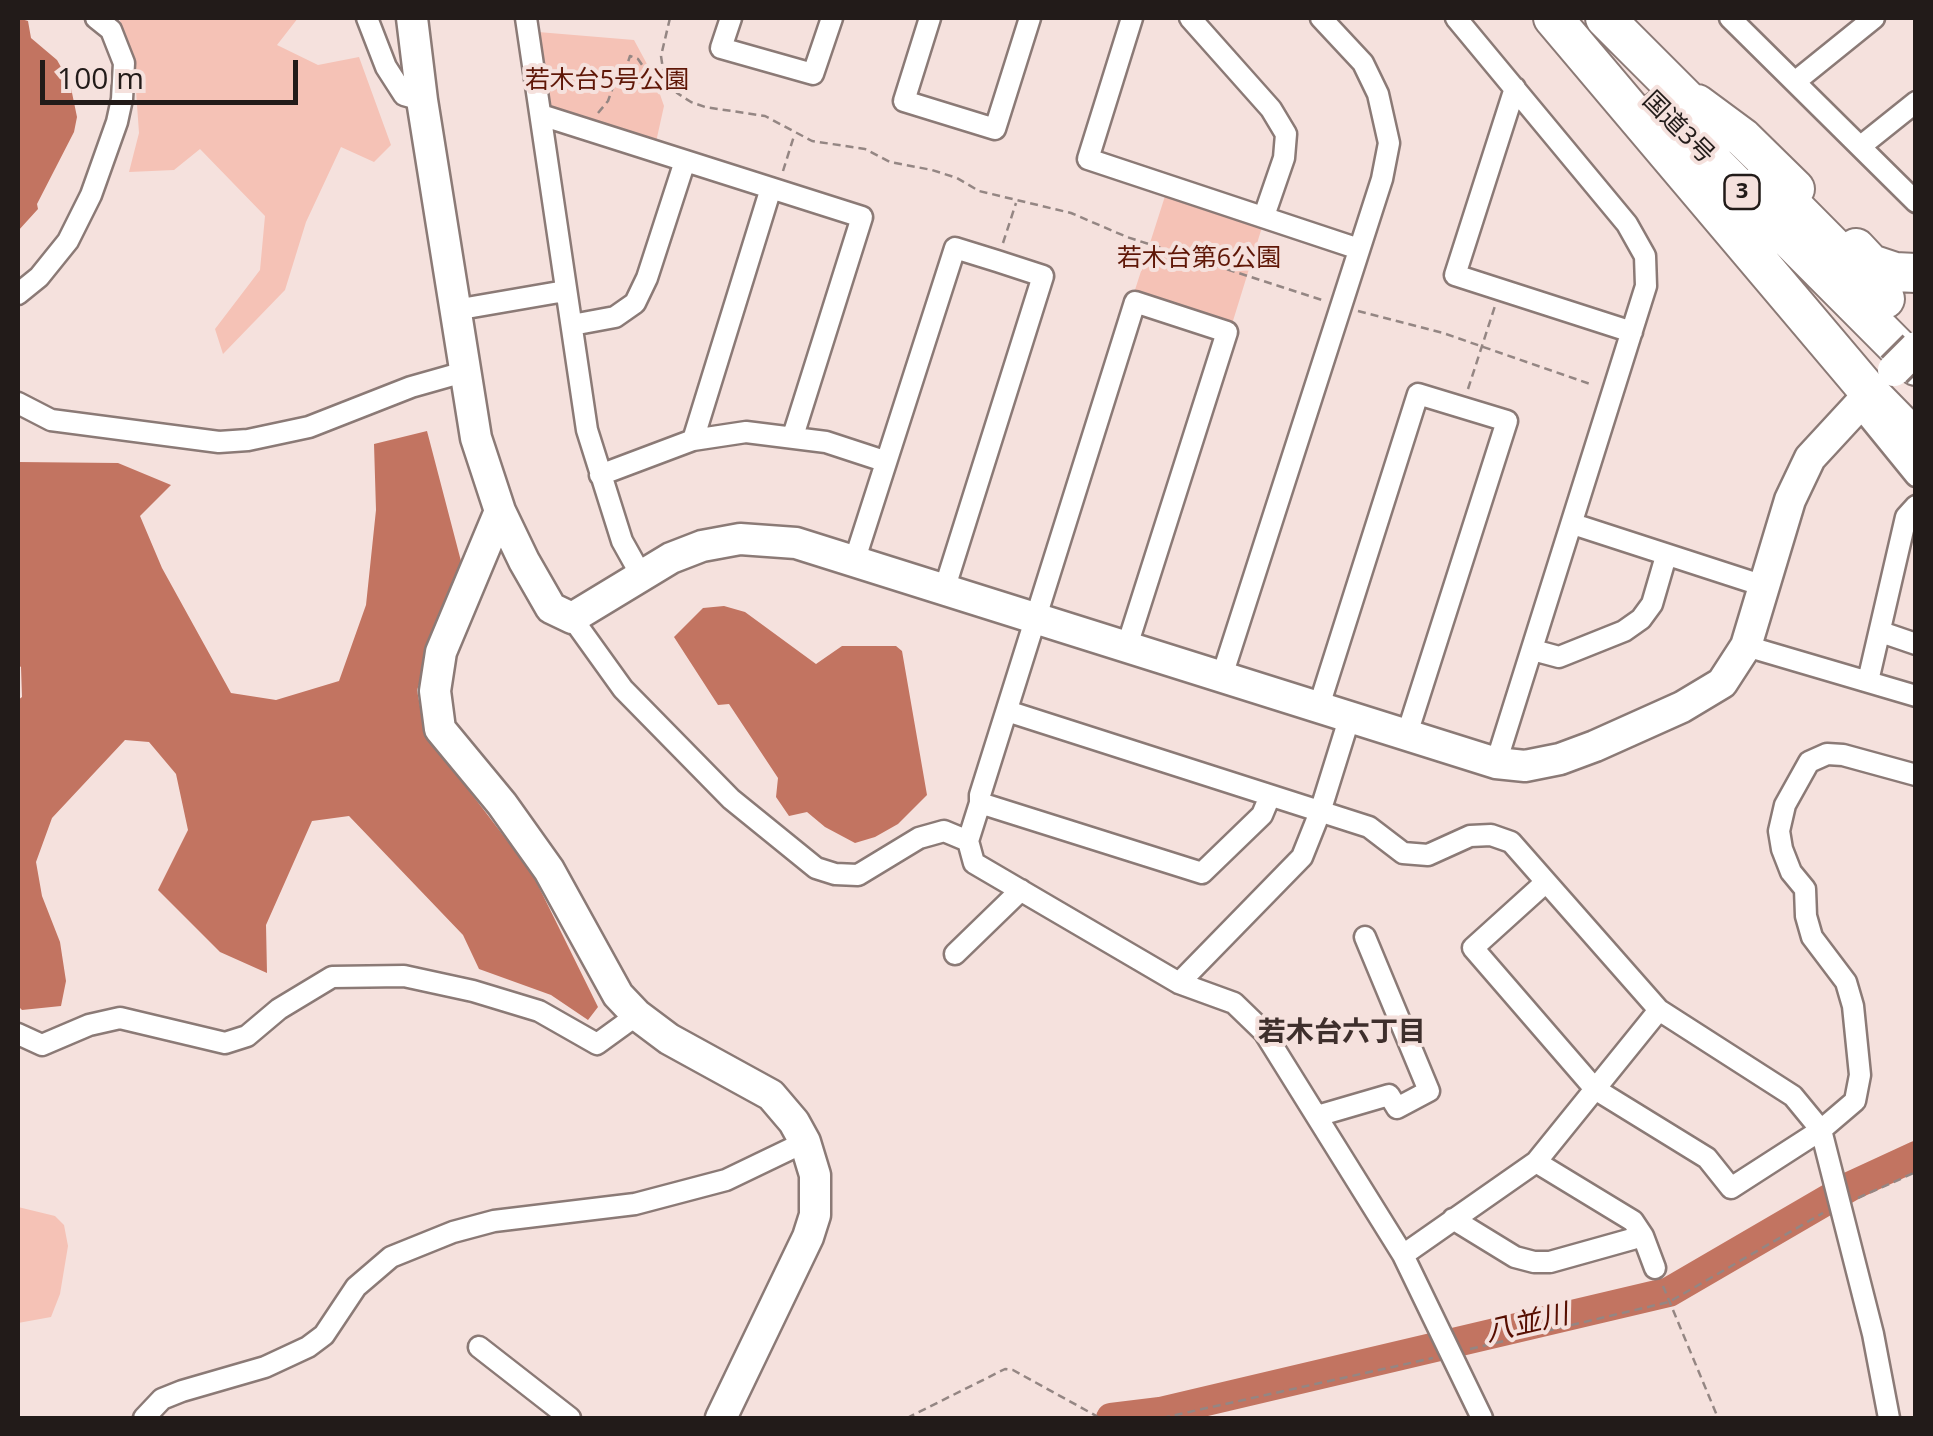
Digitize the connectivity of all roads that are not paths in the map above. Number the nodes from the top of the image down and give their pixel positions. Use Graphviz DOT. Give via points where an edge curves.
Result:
graph roads {
  1 [pos="96,18"];
  2 [pos="367,18"];
  3 [pos="412,18"];
  4 [pos="526,18"];
  5 [pos="731,18"];
  6 [pos="832,18"];
  7 [pos="930,18"];
  8 [pos="1030,18"];
  9 [pos="1132,18"];
  10 [pos="1190,18"];
  11 [pos="1321,18"];
  12 [pos="1456,18"];
  13 [pos="1553,18"];
  14 [pos="1568,18"];
  15 [pos="1604,18"];
  16 [pos="1730,18"];
  17 [pos="1874,18"];
  18 [pos="1796,80"];
  19 [pos="1515,88"];
  20 [pos="1678,91"];
  21 [pos="422,100"];
  22 [pos="1916,102"];
  23 [pos="541,115"];
  24 [pos="1861,146"];
  25 [pos="685,161"];
  26 [pos="774,189"];
  27 [pos="1916,202"];
  28 [pos="1264,216"];
  29 [pos="1359,250"];
  30 [pos="1916,273"];
  31 [pos="565,290"];
  32 [pos="18,294"];
  33 [pos="454,310"];
  34 [pos="572,325"];
  35 [pos="1916,330"];
  36 [pos="1632,332"];
  37 [pos="464,372"];
  38 [pos="1891,377"];
  39 [pos="18,403"];
  40 [pos="793,436"];
  41 [pos="693,440"];
  42 [pos="1916,440"];
  43 [pos="884,461"];
  44 [pos="600,475"];
  45 [pos="1916,476"];
  46 [pos="1916,506"];
  47 [pos="500,511"];
  48 [pos="1573,524"];
  49 [pos="1666,556"];
  50 [pos="854,559"];
  51 [pos="641,575"];
  52 [pos="1764,586"];
  53 [pos="945,587"];
  54 [pos="1035,617"];
  55 [pos="572,618"];
  56 [pos="1881,632"];
  57 [pos="1916,644"];
  58 [pos="1128,646"];
  59 [pos="1746,646"];
  60 [pos="1533,650"];
  61 [pos="1222,676"];
  62 [pos="1868,681"];
  63 [pos="1916,696"];
  64 [pos="1319,706"];
  65 [pos="1006,711"];
  66 [pos="1350,716"];
  67 [pos="1407,734"];
  68 [pos="1496,762"];
  69 [pos="1916,776"];
  70 [pos="1270,796"];
  71 [pos="980,803"];
  72 [pos="1320,812"];
  73 [pos="968,841"];
  74 [pos="1546,882"];
  75 [pos="1021,890"];
  76 [pos="1365,936"];
  77 [pos="955,954"];
  78 [pos="1179,982"];
  79 [pos="1659,1010"];
  80 [pos="636,1015"];
  81 [pos="18,1034"];
  82 [pos="1595,1089"];
  83 [pos="1317,1116"];
  84 [pos="1821,1130"];
  85 [pos="805,1142"];
  86 [pos="1536,1162"];
  87 [pos="1453,1220"];
  88 [pos="1642,1236"];
  89 [pos="1403,1255"];
  90 [pos="1655,1268"];
  91 [pos="479,1347"];
  92 [pos="144,1418"];
  93 [pos="570,1418"];
  94 [pos="722,1418"];
  95 [pos="1482,1418"];
  96 [pos="1889,1418"];
  1 -- 32 [label="street" via="112,30 124,62 117,122 68,241"];
  2 -- 21 [label="street" via="394,81 404,94"];
  3 -- 21 [label="street"];
  4 -- 23 [label="street"];
  5 -- 6 [label="street" via="722,48 813,74"];
  7 -- 8 [label="street" via="904,101 995,129"];
  9 -- 28 [label="street" via="1088,159"];
  10 -- 28 [label="street" via="1271,108 1286,134"];
  11 -- 29 [label="street" via="1362,64 1385,118 1382,179"];
  12 -- 19 [label="street"];
  13 -- 38 [label="highway"];
  14 -- 38 [label="highway, 国道3号 / 3"];
  15 -- 20 [label="highway, 国道3号 / 3"];
  16 -- 18 [label="street"];
  17 -- 18 [label="street"];
  18 -- 24 [label="street"];
  19 -- 36 [label="street" via="1627,224 1644,256 1646,286"];
  19 -- 36 [label="street" via="1455,275"];
  20 -- 30 [label="highway" via="1742,138 1872,264"];
  20 -- 35 [label="highway, 国道3号 / 3"];
  21 -- 33 [label="street"];
  22 -- 24 [label="street"];
  23 -- 25 [label="street"];
  23 -- 31 [label="street"];
  24 -- 27 [label="street"];
  25 -- 26 [label="street"];
  25 -- 34 [label="street" via="635,302 615,317"];
  26 -- 40 [label="street" via="862,217"];
  26 -- 41 [label="street"];
  28 -- 29 [label="street"];
  29 -- 61 [label="street"];
  31 -- 33 [label="street"];
  31 -- 34 [label="street"];
  33 -- 37 [label="street"];
  34 -- 44 [label="street"];
  36 -- 48 [label="street"];
  37 -- 39 [label="street" via="309,427 248,440 51,420"];
  37 -- 47 [label="street"];
  38 -- 42 [label="highway"];
  38 -- 45 [label="street"];
  38 -- 52 [label="street" via="1810,458"];
  40 -- 41 [label="street" via="746,432"];
  40 -- 43 [label="street"];
  41 -- 44 [label="street"];
  43 -- 50 [label="street"];
  43 -- 53 [label="street" via="954,248 1043,276"];
  44 -- 51 [label="street"];
  46 -- 56 [label="street" via="1906,517"];
  47 -- 55 [label="street" via="551,608"];
  47 -- 80 [label="street" via="441,652 435,691 440,728 549,870 618,995"];
  48 -- 49 [label="street"];
  48 -- 60 [label="street"];
  49 -- 52 [label="street"];
  49 -- 60 [label="street" via="1652,604 1633,625 1559,657"];
  50 -- 51 [label="street" via="796,543 740,539 702,546"];
  50 -- 53 [label="street"];
  51 -- 55 [label="street"];
  52 -- 59 [label="street"];
  53 -- 54 [label="street"];
  54 -- 58 [label="street"];
  54 -- 58 [label="street" via="1135,302 1227,332"];
  54 -- 65 [label="street"];
  55 -- 73 [label="street" via="623,689 731,799 816,868 858,875 944,830"];
  56 -- 57 [label="street"];
  56 -- 62 [label="street"];
  58 -- 61 [label="street"];
  59 -- 62 [label="street"];
  59 -- 68 [label="street" via="1722,683 1682,708 1560,759 1525,766"];
  60 -- 68 [label="street"];
  61 -- 64 [label="street"];
  62 -- 63 [label="street"];
  64 -- 66 [label="street"];
  64 -- 67 [label="street" via="1418,394 1507,420"];
  65 -- 70 [label="street"];
  65 -- 71 [label="street"];
  66 -- 67 [label="street"];
  66 -- 72 [label="street"];
  67 -- 68 [label="street"];
  69 -- 84 [label="street" via="1827,754 1809,762 1785,806 1782,849 1805,889 1812,937 1846,982 1854,1006 1860,1075 1855,1100"];
  70 -- 71 [label="street" via="1262,815 1202,873"];
  70 -- 72 [label="street"];
  71 -- 73 [label="street"];
  72 -- 74 [label="street" via="1369,827 1403,853 1428,855 1491,834 1511,842"];
  72 -- 78 [label="street" via="1302,858"];
  73 -- 75 [label="street" via="974,863"];
  74 -- 79 [label="street"];
  74 -- 82 [label="street" via="1473,948"];
  75 -- 77 [label="street"];
  75 -- 78 [label="street"];
  76 -- 83 [label="street" via="1429,1091 1397,1108 1389,1095"];
  78 -- 83 [label="street" via="1234,1003 1252,1018"];
  79 -- 82 [label="street"];
  79 -- 84 [label="street" via="1793,1096"];
  80 -- 81 [label="street" via="596,1044 538,1011 472,991 404,976 332,977 247,1036 225,1043 120,1018 42,1045"];
  80 -- 85 [label="street" via="771,1095"];
  82 -- 84 [label="street" via="1707,1158 1732,1188"];
  82 -- 86 [label="street"];
  83 -- 89 [label="street"];
  84 -- 96 [label="street"];
  85 -- 92 [label="street" via="726,1180 635,1204 494,1221 391,1257 373,1269 324,1336 308,1347 265,1367 182,1390"];
  85 -- 94 [label="street" via="816,1196 808,1237"];
  86 -- 87 [label="street"];
  86 -- 88 [label="street" via="1633,1221"];
  87 -- 88 [label="street" via="1534,1262"];
  87 -- 89 [label="street"];
  88 -- 90 [label="street"];
  89 -- 95 [label="street"];
  91 -- 93 [label="street"];
}
